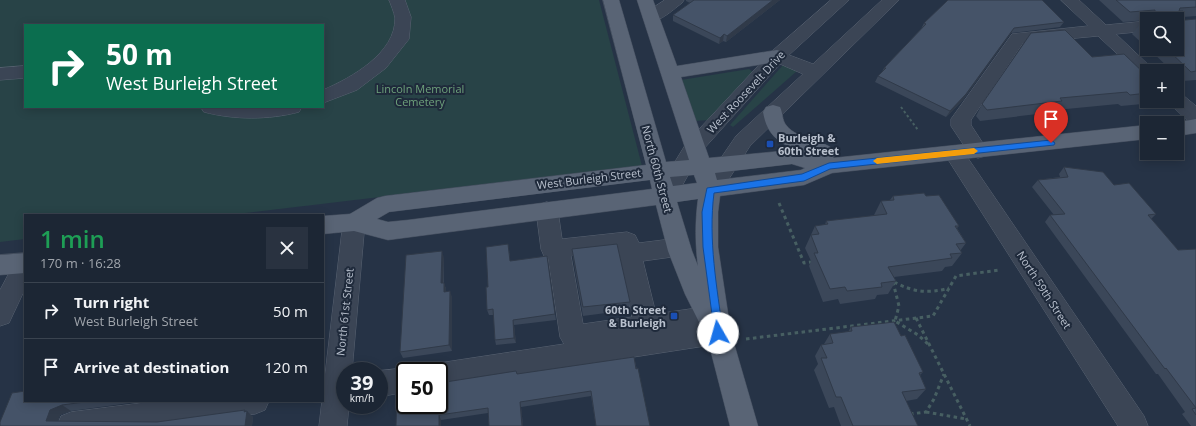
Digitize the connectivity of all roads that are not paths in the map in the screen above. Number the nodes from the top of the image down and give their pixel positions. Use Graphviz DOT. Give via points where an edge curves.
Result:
graph roads {
  1 [pos="397,0"];
  2 [pos="611,0"];
  3 [pos="645,0"];
  4 [pos="676,0"];
  5 [pos="841,0"];
  6 [pos="891,0"];
  7 [pos="1069,0"];
  8 [pos="651,17"];
  9 [pos="1140,27"];
  10 [pos="1102,30"];
  11 [pos="777,56"];
  12 [pos="1140,65"];
  13 [pos="24,72"];
  14 [pos="815,72"];
  15 [pos="670,73"];
  16 [pos="0,74"];
  17 [pos="324,97"];
  18 [pos="1184,106"];
  19 [pos="217,108"];
  20 [pos="287,108"];
  21 [pos="773,112"];
  22 [pos="1196,117"];
  23 [pos="1196,126"];
  24 [pos="1184,128"];
  25 [pos="1140,133"];
  26 [pos="694,147"];
  27 [pos="978,151"];
  28 [pos="954,153"];
  29 [pos="728,163"];
  30 [pos="855,164"];
  31 [pos="829,166"];
  32 [pos="691,167"];
  33 [pos="658,171"];
  34 [pos="710,190"];
  35 [pos="665,196"];
  36 [pos="546,211"];
  37 [pos="354,222"];
  38 [pos="324,225"];
  39 [pos="679,247"];
  40 [pos="558,249"];
  41 [pos="630,254"];
  42 [pos="24,264"];
  43 [pos="0,265"];
  44 [pos="24,266"];
  45 [pos="0,315"];
  46 [pos="714,325"];
  47 [pos="646,326"];
  48 [pos="448,373"];
  49 [pos="335,390"];
  50 [pos="247,402"];
  51 [pos="71,426"];
  52 [pos="333,426"];
  53 [pos="744,426"];
  54 [pos="1134,426"];
  1 -- 17 [label="street" via="403,17 400,39 380,64 350,86"];
  2 -- 33 [label="main road, North 60th Street"];
  3 -- 8 [label="main road"];
  4 -- 8 [label="street"];
  5 -- 11 [label="street, West Roosevelt Drive"];
  6 -- 14 [label="street"];
  7 -- 10 [label="street"];
  8 -- 15 [label="main road"];
  9 -- 10 [label="street"];
  10 -- 12 [label="street"];
  10 -- 27 [label="street" via="1018,38 961,119 961,126"];
  11 -- 14 [label="street"];
  11 -- 15 [label="main road"];
  11 -- 26 [label="street, West Roosevelt Drive"];
  13 -- 16 [label="street"];
  14 -- 21 [label="street"];
  15 -- 26 [label="main road"];
  18 -- 22 [label="street"];
  19 -- 20 [label="street" via="273,111"];
  21 -- 29 [label="street" via="743,141"];
  21 -- 30 [label="main road" via="776,126 782,134"];
  23 -- 24 [label="main road"];
  25 -- 27 [label="main road, West Burleigh Street"];
  26 -- 32 [label="street, West Roosevelt Drive"];
  27 -- 28 [label="main road, West Burleigh Street"];
  28 -- 30 [label="main road, West Burleigh Street"];
  28 -- 54 [label="street, North 59th Street"];
  29 -- 31 [label="main road, West Burleigh Street" via="792,157"];
  29 -- 32 [label="main road, West Burleigh Street"];
  29 -- 34 [label="street"];
  30 -- 31 [label="main road, West Burleigh Street"];
  31 -- 34 [label="main road, West Burleigh Street" via="804,177"];
  32 -- 33 [label="main road, West Burleigh Street"];
  32 -- 34 [label="main road, North 60th Street"];
  32 -- 35 [label="street, West Roosevelt Drive"];
  33 -- 35 [label="main road, North 60th Street"];
  33 -- 37 [label="main road, West Burleigh Street" via="386,204"];
  34 -- 35 [label="main road, West Burleigh Street"];
  34 -- 46 [label="main road, North 60th Street" via="707,212 708,247"];
  35 -- 36 [label="main road, West Burleigh Street"];
  35 -- 39 [label="main road, North 60th Street"];
  36 -- 37 [label="main road, West Burleigh Street" via="388,231"];
  36 -- 40 [label="street" via="552,249"];
  37 -- 38 [label="main road, West Burleigh Street"];
  37 -- 49 [label="street, North 61st Street"];
  39 -- 41 [label="street"];
  39 -- 46 [label="main road, North 60th Street"];
  40 -- 41 [label="street" via="593,250 627,240"];
  40 -- 47 [label="street" via="572,337 607,322"];
  41 -- 47 [label="street"];
  42 -- 43 [label="main road"];
  44 -- 45 [label="street"];
  46 -- 47 [label="street"];
  46 -- 48 [label="street"];
  46 -- 53 [label="main road, North 60th Street"];
  49 -- 52 [label="street, North 61st Street"];
  50 -- 51 [label="street"];
}
